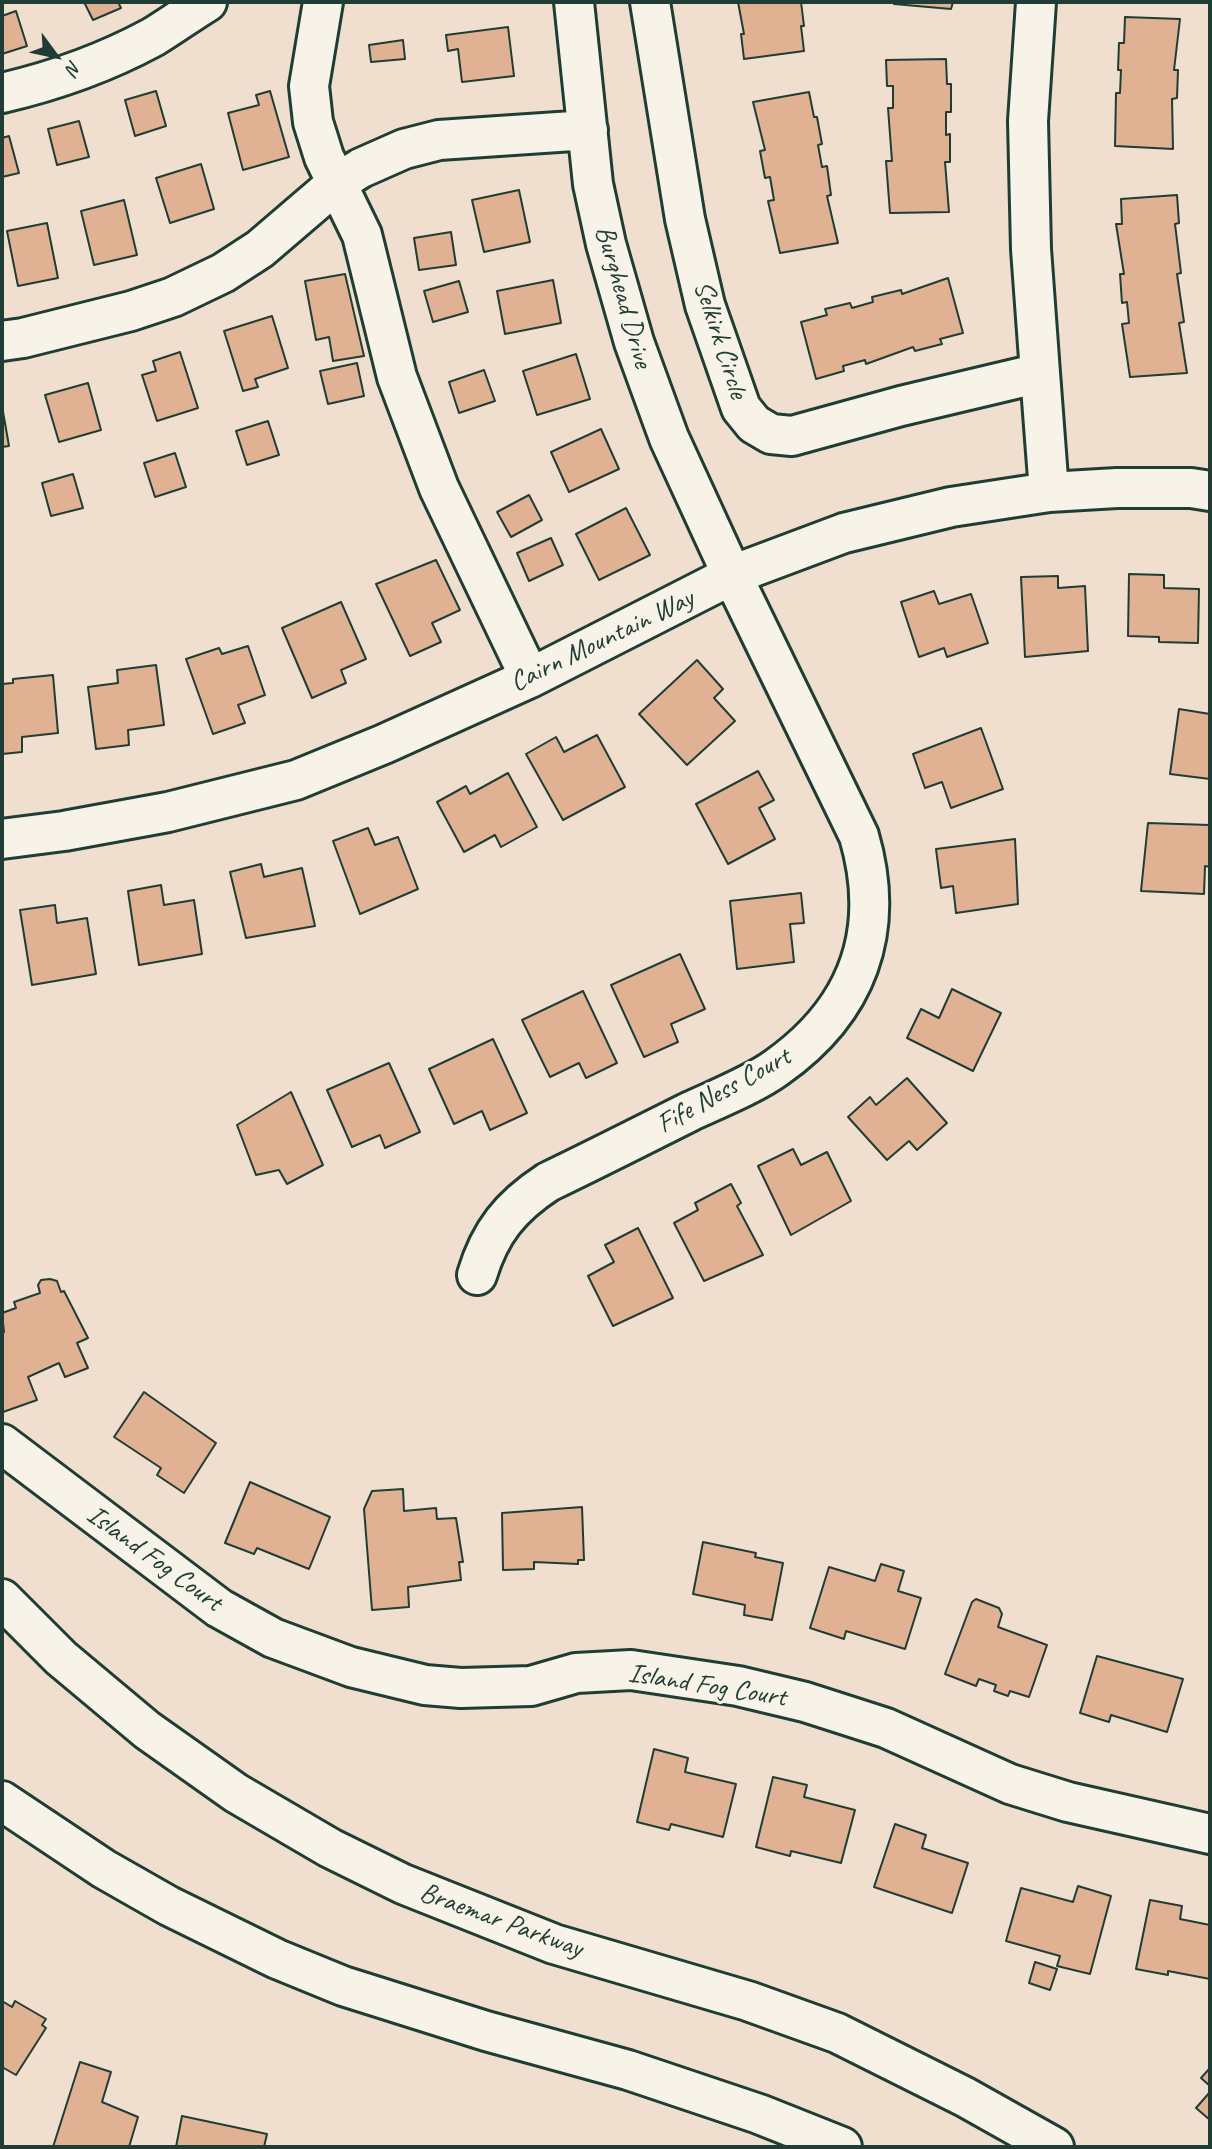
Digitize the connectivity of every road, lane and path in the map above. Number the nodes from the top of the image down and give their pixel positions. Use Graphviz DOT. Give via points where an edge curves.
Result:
graph roads {
  1 [pos="207,2"];
  2 [pos="323,2"];
  3 [pos="574,2"];
  4 [pos="650,2"];
  5 [pos="1036,2"];
  6 [pos="2,93"];
  7 [pos="588,130"];
  8 [pos="337,183"];
  9 [pos="2,341"];
  10 [pos="1040,373"];
  11 [pos="1210,491"];
  12 [pos="1049,492"];
  13 [pos="732,575"];
  14 [pos="530,678"];
  15 [pos="2,839"];
  16 [pos="477,1275"];
  17 [pos="2,1444"];
  18 [pos="2,1599"];
  19 [pos="2,1801"];
  20 [pos="1210,1834"];
  21 [pos="842,2147"];
  22 [pos="1054,2147"];
  1 -- 6 [label="street" via="102,62"];
  2 -- 8 [label="street" via="309,86 313,122"];
  3 -- 7 [label="street, Burghead Drive"];
  4 -- 10 [label="street, Selkirk Circle" via="685,219 705,306 741,408 754,424 771,434 792,436"];
  5 -- 10 [label="street" via="1028,121"];
  7 -- 8 [label="street" via="439,140 361,167"];
  7 -- 13 [label="street, Burghead Drive" via="606,244 634,342 669,438"];
  8 -- 9 [label="street" via="260,249 173,297"];
  8 -- 14 [label="street" via="362,235 397,377 439,488"];
  10 -- 12 [label="street"];
  11 -- 12 [label="street, Cairn Mountain Way" via="1117,488"];
  12 -- 13 [label="street, Cairn Mountain Way" via="951,507 844,533"];
  13 -- 14 [label="street, Cairn Mountain Way"];
  13 -- 16 [label="street, Fife Ness Court" via="859,836 870,892 866,942 857,974 836,1011 808,1044 774,1070 525,1197 502,1221"];
  14 -- 15 [label="street, Cairn Mountain Way" via="296,780 168,812"];
  17 -- 20 [label="street, Island Fog Court" via="219,1608 273,1639 351,1667 425,1685 461,1688 531,1686 576,1673 631,1670 738,1686 886,1728 1010,1784"];
  18 -- 22 [label="street, Braemar Parkway" via="61,1658 147,1730 236,1793 330,1848 403,1884 554,1944 748,2001 837,2033"];
  19 -- 21 [label="street" via="104,1870 277,1959 344,1986 759,2113"];
}
